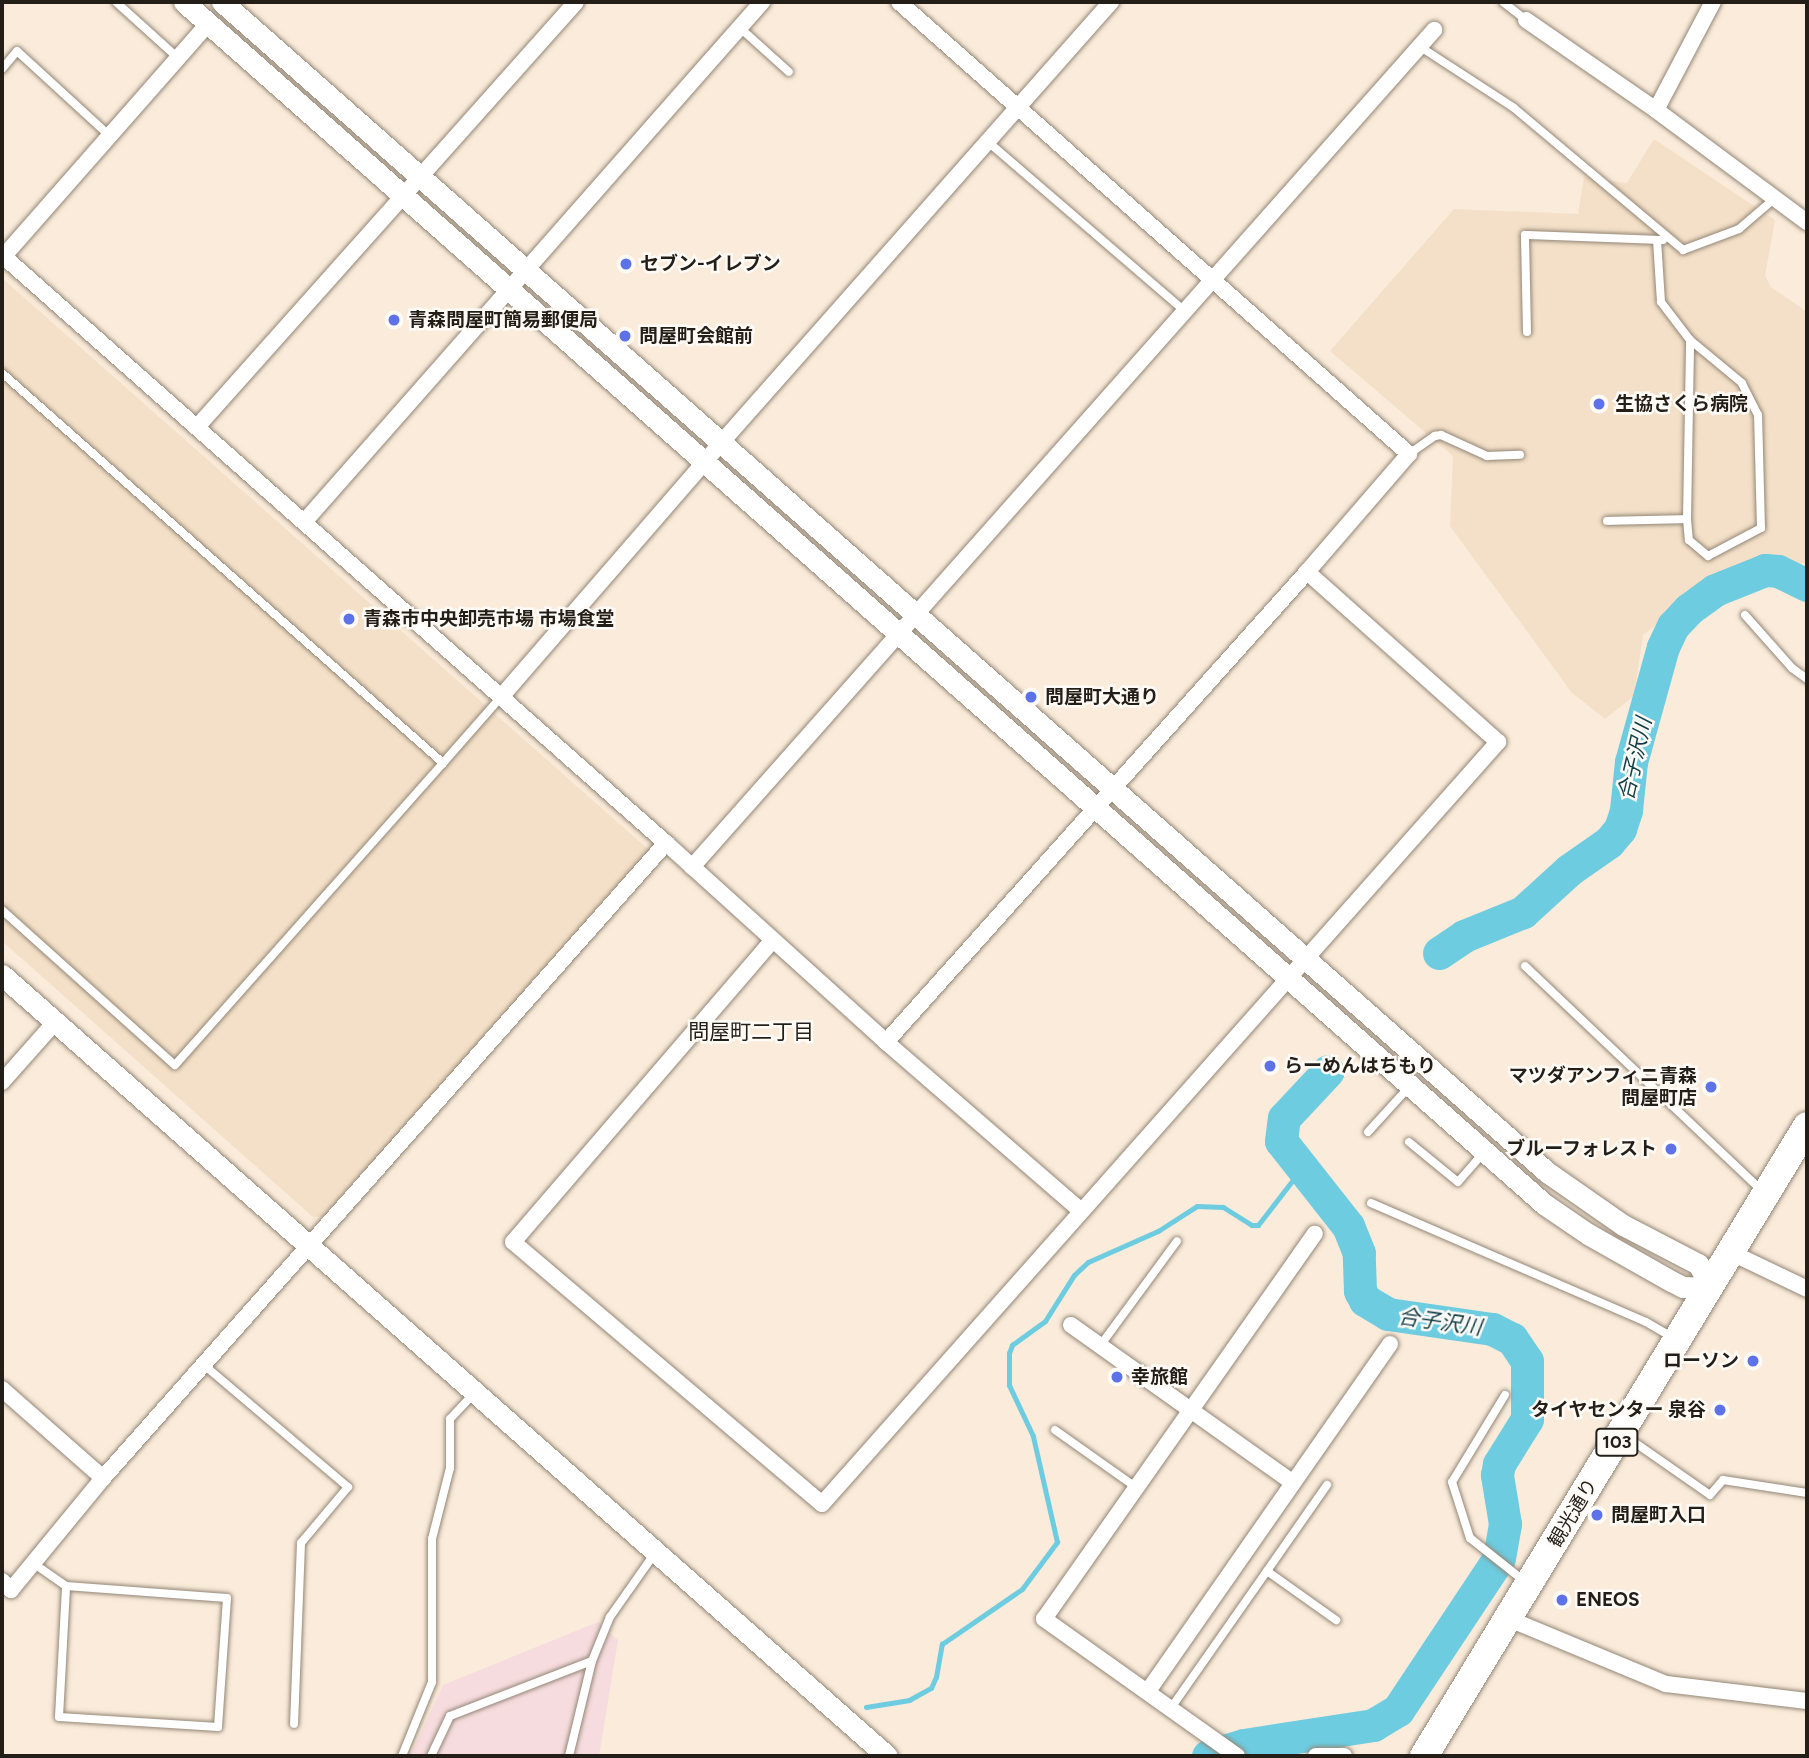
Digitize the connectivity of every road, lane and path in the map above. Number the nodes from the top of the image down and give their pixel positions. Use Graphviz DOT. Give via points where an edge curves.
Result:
graph roads {
  1 [pos="116,2"];
  2 [pos="184,2"];
  3 [pos="576,2"];
  4 [pos="762,2"];
  5 [pos="899,2"];
  6 [pos="1111,2"];
  7 [pos="1503,2"];
  8 [pos="1713,2"];
  9 [pos="225,3"];
  10 [pos="1526,20"];
  11 [pos="209,23"];
  12 [pos="739,27"];
  13 [pos="1434,30"];
  14 [pos="1419,46"];
  15 [pos="180,60"];
  16 [pos="2,69"];
  17 [pos="789,72"];
  18 [pos="1017,108"];
  19 [pos="1656,110"];
  20 [pos="111,137"];
  21 [pos="987,141"];
  22 [pos="422,176"];
  23 [pos="404,196"];
  24 [pos="1775,198"];
  25 [pos="1807,222"];
  26 [pos="1657,240"];
  27 [pos="1672,240"];
  28 [pos="3,256"];
  29 [pos="526,270"];
  30 [pos="1213,282"];
  31 [pos="508,290"];
  32 [pos="1186,312"];
  33 [pos="1527,332"];
  34 [pos="1690,340"];
  35 [pos="2,373"];
  36 [pos="197,427"];
  37 [pos="721,443"];
  38 [pos="1409,454"];
  39 [pos="1520,455"];
  40 [pos="704,463"];
  41 [pos="1687,519"];
  42 [pos="1607,520"];
  43 [pos="305,521"];
  44 [pos="1307,572"];
  45 [pos="1745,615"];
  46 [pos="916,616"];
  47 [pos="899,636"];
  48 [pos="1807,679"];
  49 [pos="501,697"];
  50 [pos="443,763"];
  51 [pos="1112,788"];
  52 [pos="1094,807"];
  53 [pos="666,843"];
  54 [pos="692,867"];
  55 [pos="2,910"];
  56 [pos="772,941"];
  57 [pos="1306,960"];
  58 [pos="1525,966"];
  59 [pos="2,975"];
  60 [pos="1289,980"];
  61 [pos="55,1023"];
  62 [pos="886,1042"];
  63 [pos="2,1082"];
  64 [pos="1409,1086"];
  65 [pos="1807,1126"];
  66 [pos="1368,1132"];
  67 [pos="1409,1142"];
  68 [pos="1484,1151"];
  69 [pos="1766,1195"];
  70 [pos="1371,1203"];
  71 [pos="1081,1211"];
  72 [pos="1315,1234"];
  73 [pos="1177,1241"];
  74 [pos="310,1246"];
  75 [pos="1732,1253"];
  76 [pos="1711,1288"];
  77 [pos="1807,1289"];
  78 [pos="1071,1325"];
  79 [pos="1678,1341"];
  80 [pos="1390,1344"];
  81 [pos="1100,1346"];
  82 [pos="204,1365"];
  83 [pos="2,1390"];
  84 [pos="474,1393"];
  85 [pos="1505,1395"];
  86 [pos="1192,1410"];
  87 [pos="1055,1430"];
  88 [pos="1622,1433"];
  89 [pos="103,1478"];
  90 [pos="1292,1482"];
  91 [pos="1327,1485"];
  92 [pos="1137,1488"];
  93 [pos="1807,1493"];
  94 [pos="655,1553"];
  95 [pos="33,1563"];
  96 [pos="1267,1571"];
  97 [pos="2,1581"];
  98 [pos="1529,1585"];
  99 [pos="66,1586"];
  100 [pos="1508,1619"];
  101 [pos="1336,1620"];
  102 [pos="592,1661"];
  103 [pos="1148,1691"];
  104 [pos="1807,1701"];
  105 [pos="1171,1708"];
  106 [pos="295,1724"];
  107 [pos="402,1756"];
  108 [pos="431,1756"];
  109 [pos="569,1756"];
  110 [pos="887,1756"];
  111 [pos="1237,1756"];
  112 [pos="1316,1756"];
  113 [pos="1344,1756"];
  114 [pos="1424,1756"];
  1 -- 15 [label="lane"];
  2 -- 11 [label="street"];
  3 -- 22 [label="street"];
  4 -- 12 [label="street"];
  5 -- 18 [label="street"];
  6 -- 18 [label="street"];
  7 -- 10 [label="lane"];
  8 -- 19 [label="street"];
  9 -- 11 [label="street"];
  9 -- 22 [label="street"];
  10 -- 19 [label="street"];
  11 -- 15 [label="street"];
  11 -- 23 [label="street"];
  12 -- 17 [label="lane"];
  12 -- 29 [label="street"];
  13 -- 14 [label="street"];
  14 -- 27 [label="lane" via="1514,108"];
  14 -- 30 [label="street"];
  15 -- 20 [label="street"];
  16 -- 20 [label="lane" via="17,51"];
  18 -- 21 [label="street"];
  18 -- 30 [label="street"];
  19 -- 24 [label="street"];
  20 -- 28 [label="street"];
  21 -- 32 [label="lane"];
  21 -- 37 [label="street"];
  22 -- 23 [label="street"];
  22 -- 29 [label="street"];
  23 -- 31 [label="street"];
  23 -- 36 [label="street"];
  24 -- 25 [label="street"];
  24 -- 27 [label="lane" via="1739,229 1683,250"];
  26 -- 27 [label="lane"];
  26 -- 33 [label="lane" via="1525,235"];
  26 -- 34 [label="lane" via="1661,302"];
  28 -- 36 [label="street"];
  29 -- 31 [label="street"];
  29 -- 37 [label="street"];
  30 -- 32 [label="street"];
  30 -- 38 [label="street"];
  31 -- 40 [label="street"];
  31 -- 43 [label="street"];
  32 -- 46 [label="street"];
  34 -- 41 [label="lane"];
  34 -- 41 [label="lane" via="1742,383 1758,415 1761,528 1709,556 1689,540"];
  35 -- 50 [label="lane"];
  36 -- 43 [label="street"];
  37 -- 40 [label="street"];
  37 -- 46 [label="street"];
  38 -- 39 [label="lane" via="1441,435 1487,456"];
  38 -- 44 [label="street"];
  40 -- 47 [label="street"];
  40 -- 49 [label="street"];
  41 -- 42 [label="lane"];
  43 -- 49 [label="street"];
  44 -- 51 [label="street"];
  44 -- 57 [label="street" via="1498,742"];
  45 -- 48 [label="lane"];
  46 -- 47 [label="street"];
  46 -- 51 [label="street"];
  47 -- 52 [label="street"];
  47 -- 54 [label="street"];
  49 -- 50 [label="lane"];
  49 -- 53 [label="street"];
  50 -- 55 [label="lane" via="175,1065"];
  51 -- 52 [label="street"];
  51 -- 57 [label="street"];
  52 -- 60 [label="street"];
  52 -- 62 [label="street"];
  53 -- 54 [label="street"];
  53 -- 74 [label="street"];
  54 -- 56 [label="street"];
  56 -- 62 [label="street"];
  56 -- 71 [label="street" via="513,1242 822,1504"];
  57 -- 60 [label="street"];
  57 -- 76 [label="street" via="1567,1188 1623,1225 1698,1264"];
  58 -- 69 [label="lane"];
  59 -- 61 [label="street"];
  60 -- 64 [label="street"];
  60 -- 71 [label="street"];
  61 -- 63 [label="street"];
  61 -- 74 [label="street"];
  62 -- 71 [label="street"];
  64 -- 66 [label="lane"];
  64 -- 68 [label="street"];
  65 -- 69 [label="highway, 観光通り / 103"];
  67 -- 68 [label="lane" via="1458,1182"];
  68 -- 76 [label="street" via="1544,1204 1588,1234 1683,1287"];
  69 -- 75 [label="highway, 観光通り / 103"];
  70 -- 79 [label="lane" via="1646,1322"];
  72 -- 86 [label="street"];
  73 -- 81 [label="lane"];
  74 -- 82 [label="street"];
  74 -- 84 [label="street"];
  75 -- 76 [label="highway, 観光通り / 103"];
  75 -- 77 [label="street"];
  76 -- 79 [label="highway, 観光通り / 103"];
  78 -- 81 [label="street"];
  79 -- 88 [label="highway, 観光通り / 103"];
  80 -- 90 [label="street"];
  81 -- 86 [label="street"];
  82 -- 89 [label="street"];
  82 -- 106 [label="lane" via="348,1487 301,1543"];
  83 -- 89 [label="street"];
  84 -- 94 [label="street"];
  84 -- 107 [label="lane" via="450,1419 450,1468 432,1539 432,1682"];
  85 -- 98 [label="lane" via="1452,1482 1470,1538"];
  86 -- 90 [label="street"];
  86 -- 92 [label="street"];
  87 -- 92 [label="lane"];
  88 -- 93 [label="lane" via="1710,1495 1723,1480"];
  88 -- 98 [label="highway, 観光通り / 103"];
  89 -- 95 [label="street"];
  90 -- 103 [label="street"];
  91 -- 96 [label="lane"];
  92 -- 103 [label="street" via="1044,1619"];
  94 -- 102 [label="lane" via="610,1617"];
  94 -- 110 [label="street"];
  95 -- 97 [label="street" via="11,1590"];
  95 -- 99 [label="lane"];
  96 -- 101 [label="lane"];
  96 -- 105 [label="lane"];
  98 -- 100 [label="highway, 観光通り / 103"];
  99 -- 99 [label="lane" via="227,1598 218,1727 59,1717"];
  100 -- 104 [label="street" via="1666,1684"];
  100 -- 114 [label="highway, 観光通り / 103"];
  102 -- 108 [label="lane" via="450,1716"];
  102 -- 109 [label="lane"];
  103 -- 105 [label="street"];
  105 -- 111 [label="street"];
  112 -- 113 [label="street"];
}
